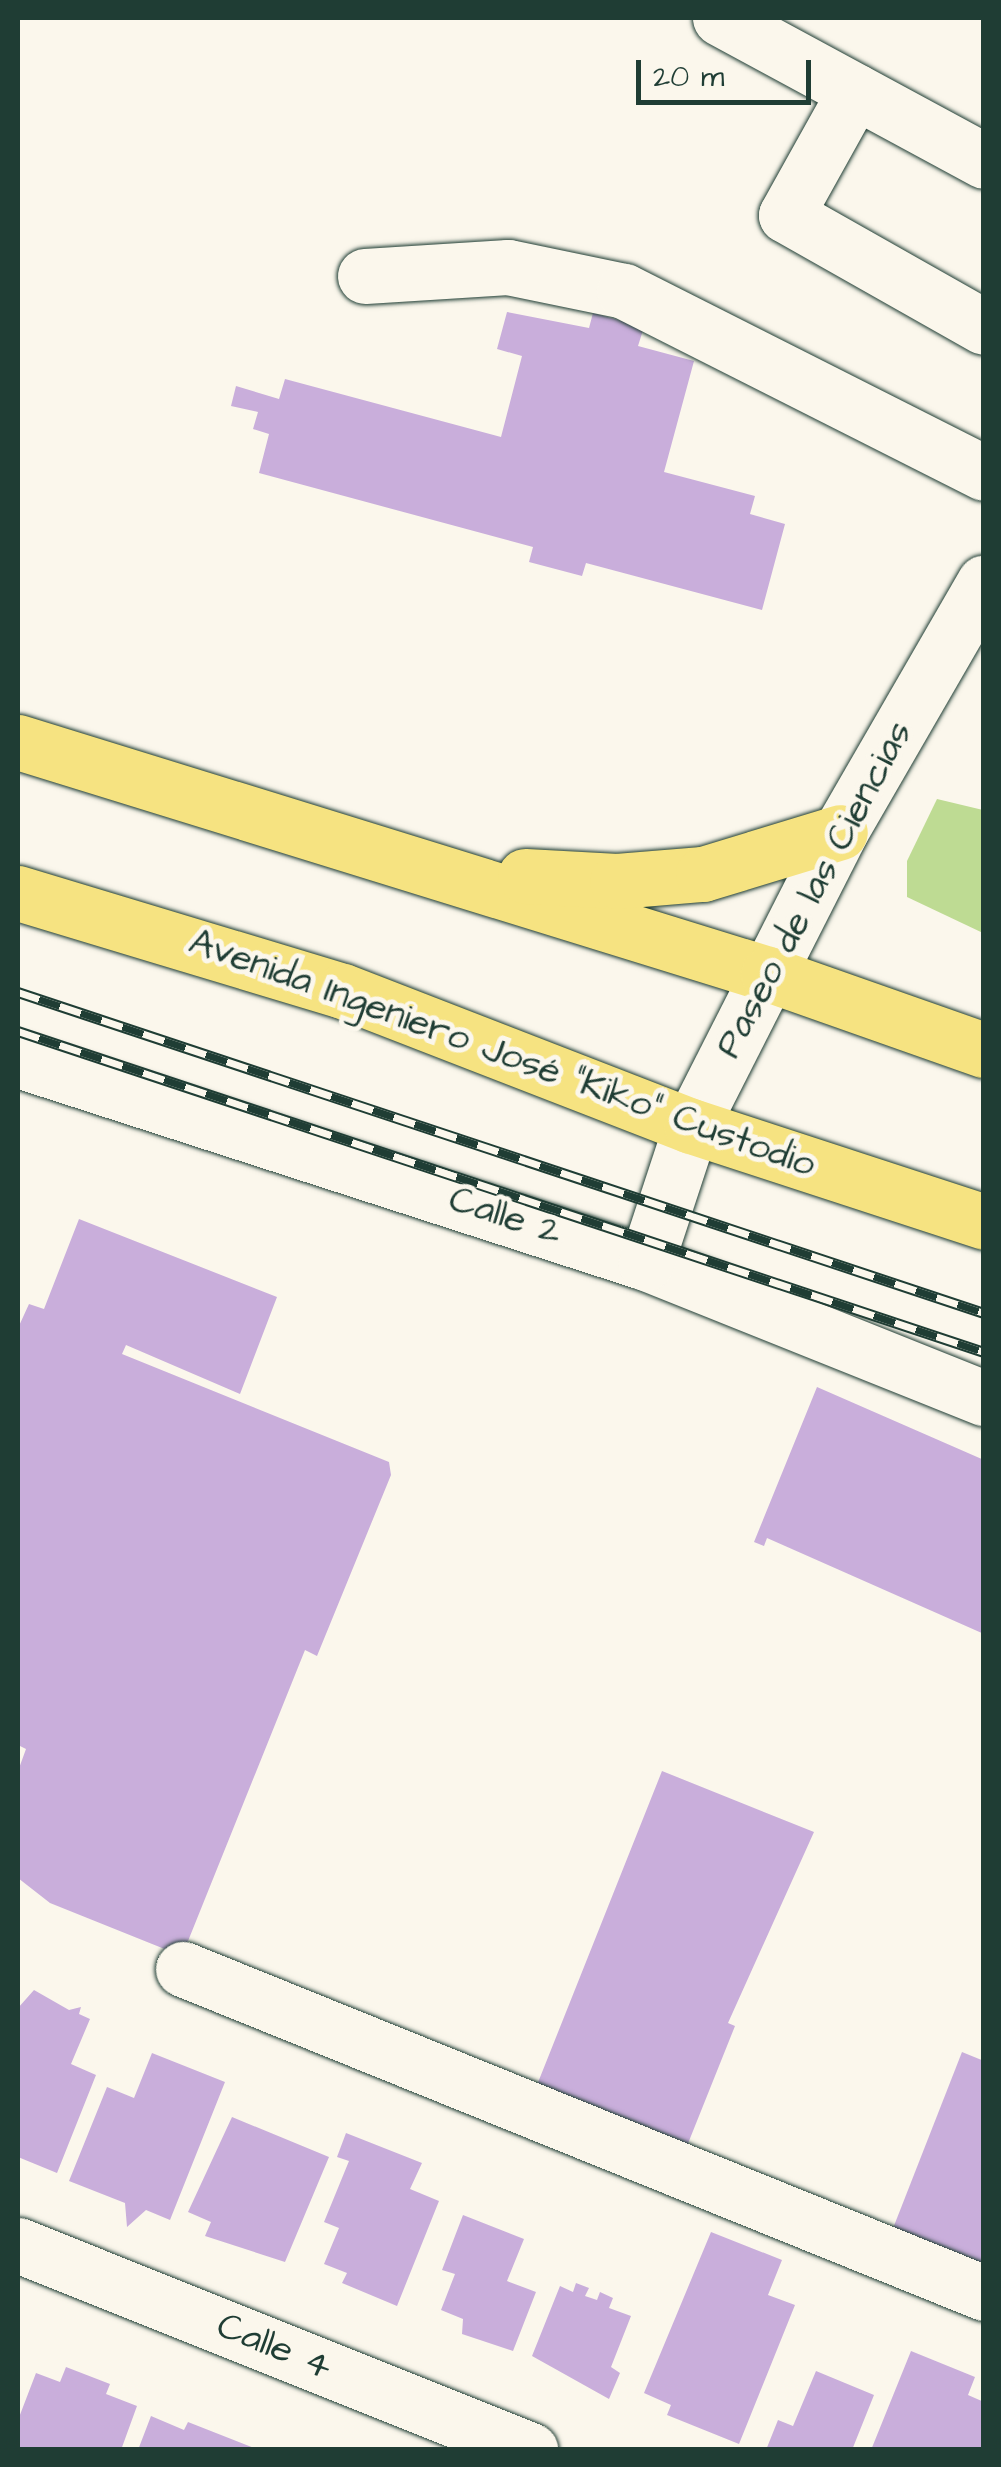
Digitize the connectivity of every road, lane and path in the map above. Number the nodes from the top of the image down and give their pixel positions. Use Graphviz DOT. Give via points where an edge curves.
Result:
graph roads {
  1 [pos="720,18"];
  2 [pos="855,91"];
  3 [pos="984,161"];
  4 [pos="364,276"];
  5 [pos="984,327"];
  6 [pos="984,472"];
  7 [pos="984,583"];
  8 [pos="18,742"];
  9 [pos="840,832"];
  10 [pos="445,872"];
  11 [pos="18,893"];
  12 [pos="768,974"];
  13 [pos="984,1050"];
  14 [pos="18,1060"];
  15 [pos="691,1126"];
  16 [pos="984,1222"];
  17 [pos="646,1263"];
  18 [pos="984,1398"];
  19 [pos="184,1968"];
  20 [pos="18,2245"];
  21 [pos="984,2293"];
  22 [pos="470,2438"];
  23 [pos="530,2450"];
  1 -- 2 [label="street"];
  2 -- 3 [label="street"];
  2 -- 5 [label="street" via="786,215"];
  4 -- 6 [label="street" via="508,266 624,291"];
  7 -- 9 [label="street, Paseo de las Ciencias"];
  8 -- 10 [label="main road"];
  9 -- 10 [label="main road" via="702,874 617,881"];
  9 -- 12 [label="street, Paseo de las Ciencias"];
  10 -- 12 [label="main road"];
  11 -- 15 [label="main road, Avenida Ingeniero José \"Kiko\" Custodio" via="343,991"];
  12 -- 13 [label="main road"];
  12 -- 15 [label="street, Paseo de las Ciencias"];
  14 -- 17 [label="street, Calle 2"];
  15 -- 16 [label="main road, Avenida Ingeniero José \"Kiko\" Custodio"];
  15 -- 17 [label="street, Paseo de las Ciencias"];
  17 -- 18 [label="street, Calle 2"];
  19 -- 21 [label="street"];
  20 -- 22 [label="street, Calle 4"];
  22 -- 23 [label="street, Calle 4"];
}
